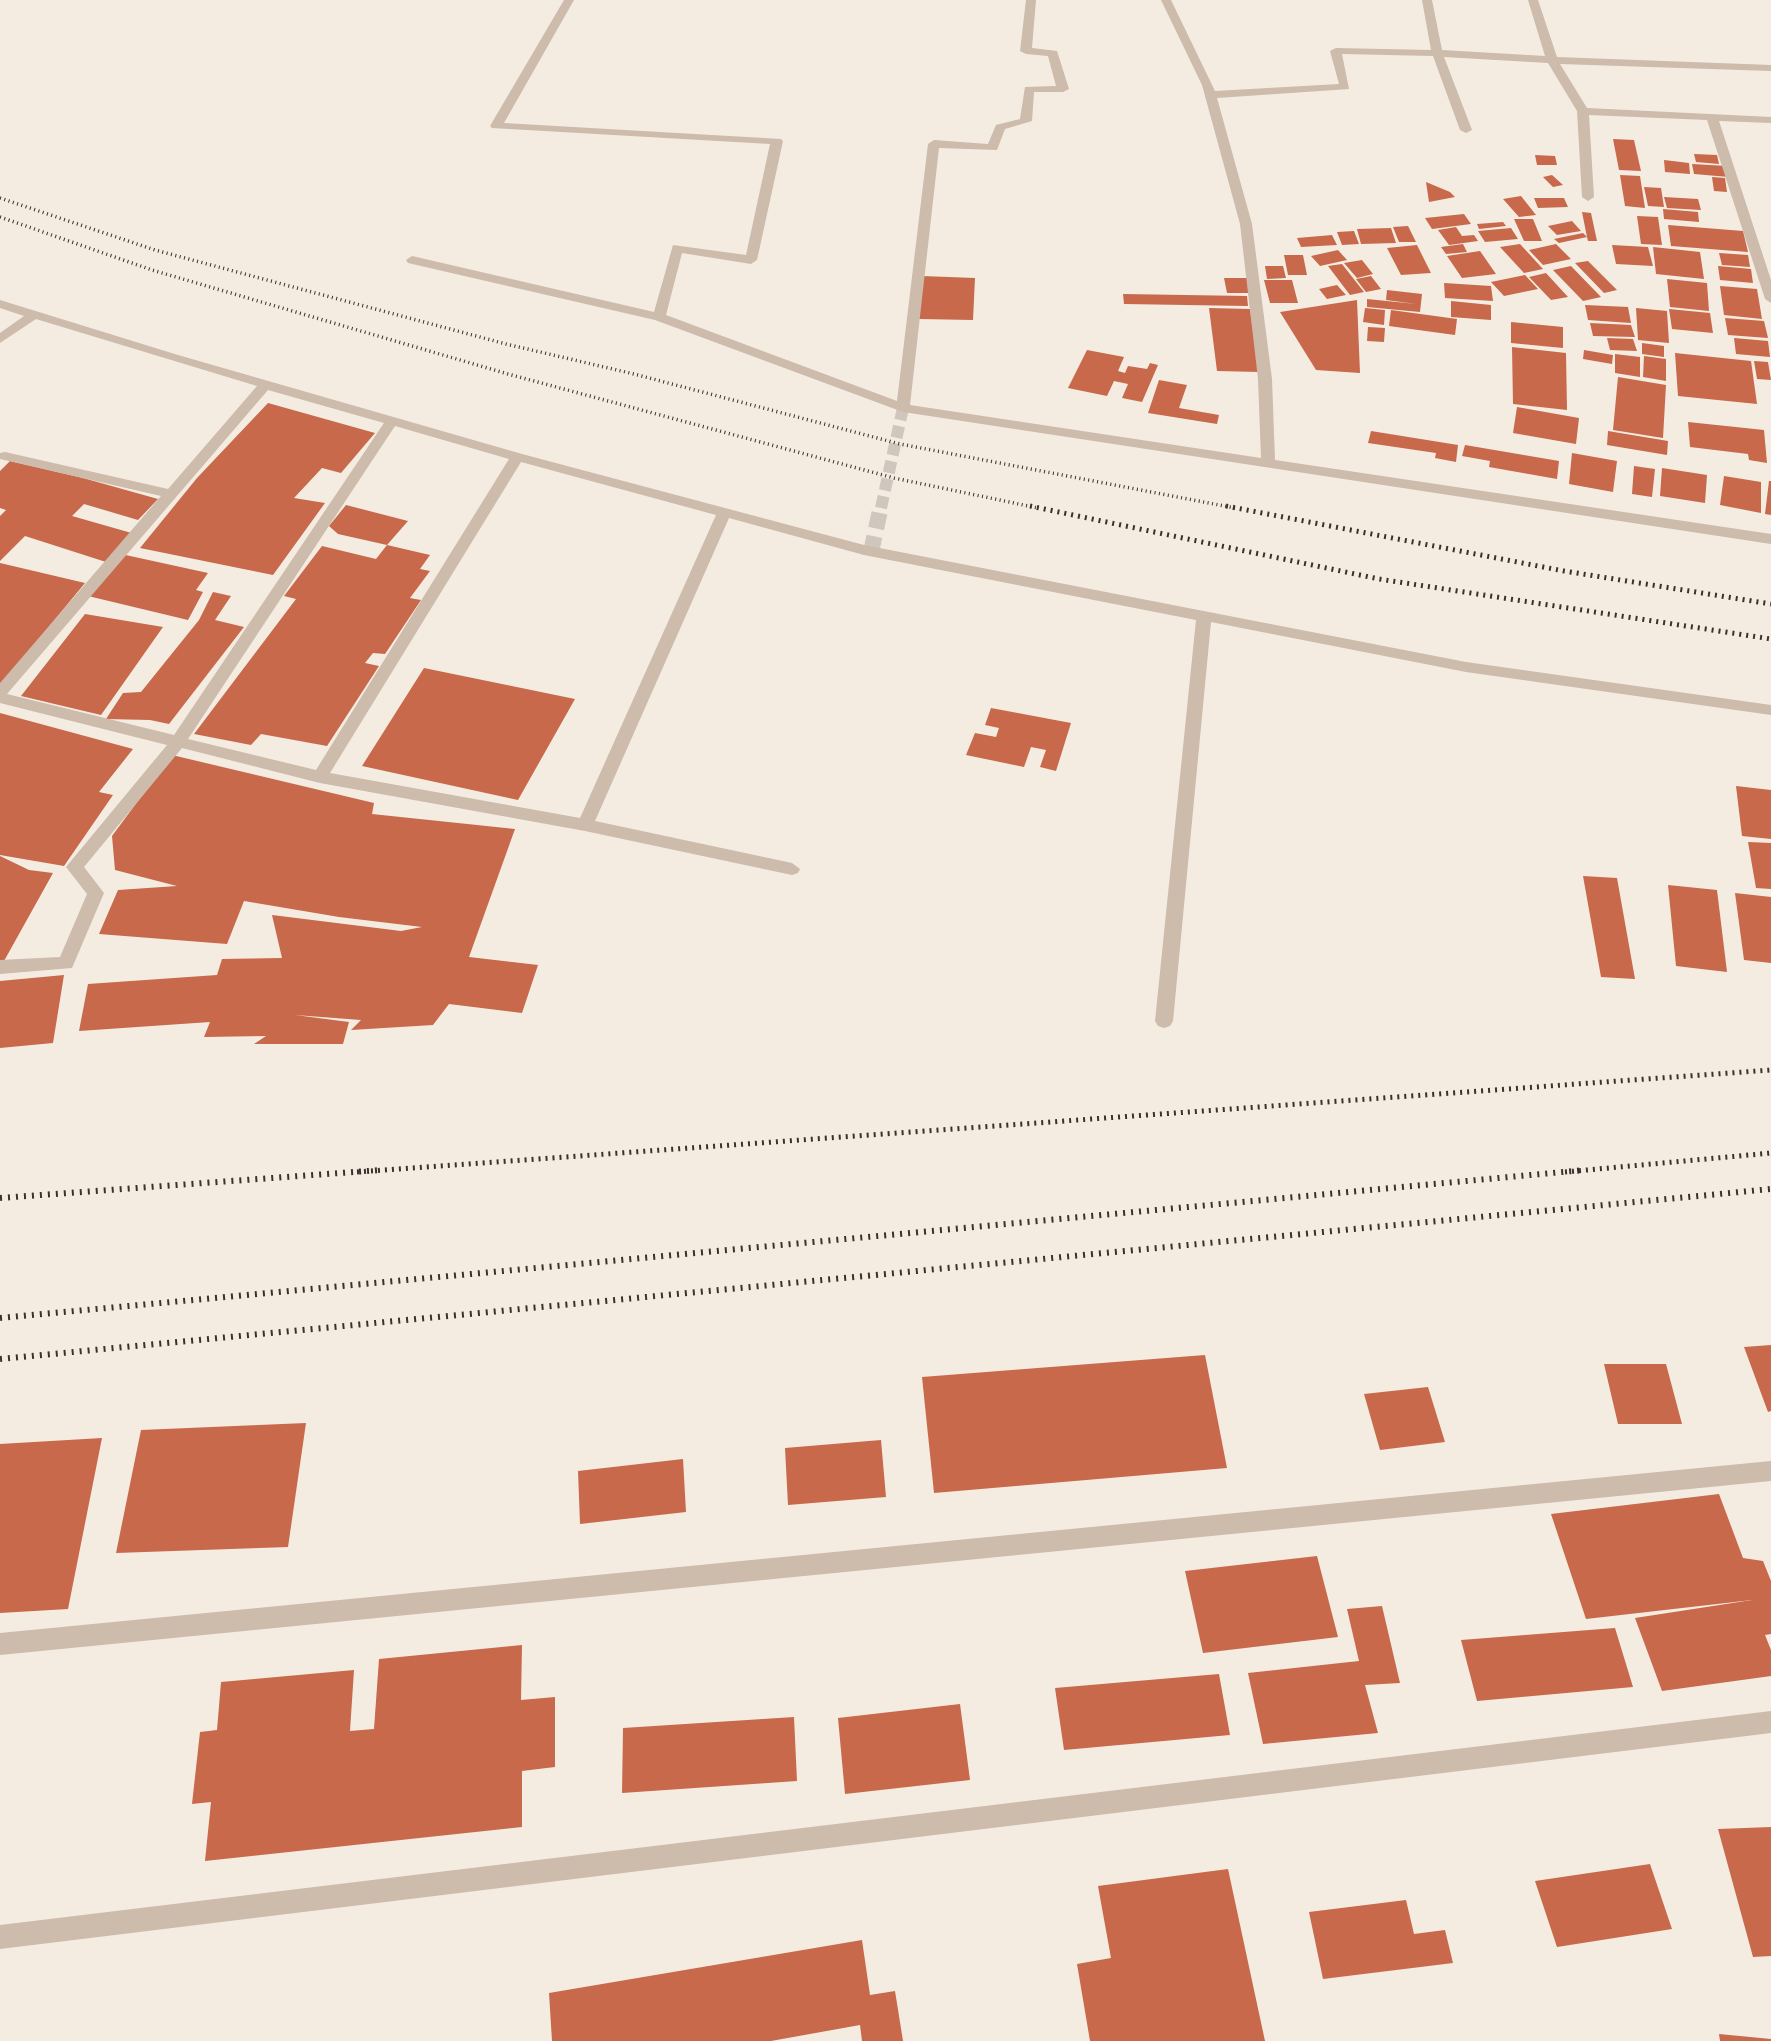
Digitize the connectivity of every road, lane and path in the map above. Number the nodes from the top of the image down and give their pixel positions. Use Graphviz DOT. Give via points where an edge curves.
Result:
graph roads {
  1 [pos="569,0"];
  2 [pos="1031,0"];
  3 [pos="1166,0"];
  4 [pos="1427,0"];
  5 [pos="1533,0"];
  6 [pos="1437,53"];
  7 [pos="1552,60"];
  8 [pos="1771,68"];
  9 [pos="1211,95"];
  10 [pos="1583,111"];
  11 [pos="1712,117"];
  12 [pos="1771,120"];
  13 [pos="1466,130"];
  14 [pos="1588,197"];
  15 [pos="412,260"];
  16 [pos="1771,299"];
  17 [pos="0,304"];
  18 [pos="34,315"];
  19 [pos="659,317"];
  20 [pos="0,339"];
  21 [pos="265,384"];
  22 [pos="904,408"];
  23 [pos="392,421"];
  24 [pos="5,456"];
  25 [pos="517,457"];
  26 [pos="1268,461"];
  27 [pos="170,495"];
  28 [pos="724,513"];
  29 [pos="1771,539"];
  30 [pos="1203,616"];
  31 [pos="0,693"];
  32 [pos="0,698"];
  33 [pos="1771,710"];
  34 [pos="178,742"];
  35 [pos="320,777"];
  36 [pos="585,825"];
  37 [pos="792,869"];
  38 [pos="0,967"];
  39 [pos="1164,1021"];
  40 [pos="1771,1471"];
  41 [pos="0,1644"];
  42 [pos="1771,1722"];
  43 [pos="0,1937"];
  1 -- 19 [label="street" via="496,126 777,141 751,260 677,248"];
  2 -- 22 [label="street" via="1026,51 1053,54 1063,89 1028,89 1026,121 1000,127 993,148 934,144"];
  3 -- 9 [label="street"];
  4 -- 6 [label="street"];
  5 -- 7 [label="street"];
  6 -- 7 [label="street"];
  6 -- 9 [label="street" via="1336,51 1345,87"];
  6 -- 13 [label="street"];
  7 -- 8 [label="street"];
  7 -- 10 [label="street"];
  9 -- 26 [label="street" via="1247,224 1265,379"];
  10 -- 11 [label="street"];
  10 -- 14 [label="street"];
  11 -- 12 [label="street"];
  11 -- 16 [label="street"];
  15 -- 19 [label="street"];
  17 -- 18 [label="street"];
  18 -- 20 [label="street"];
  18 -- 21 [label="street"];
  19 -- 22 [label="street"];
  21 -- 23 [label="street"];
  21 -- 27 [label="street"];
  22 -- 26 [label="street"];
  23 -- 25 [label="street"];
  23 -- 34 [label="street"];
  24 -- 27 [label="street"];
  25 -- 28 [label="street"];
  25 -- 35 [label="street"];
  26 -- 29 [label="street"];
  27 -- 31 [label="street"];
  28 -- 30 [label="street" via="864,550"];
  28 -- 36 [label="street"];
  30 -- 33 [label="street" via="1466,667"];
  30 -- 39 [label="street"];
  32 -- 34 [label="street"];
  34 -- 35 [label="street"];
  34 -- 38 [label="street" via="74,867 96,893 66,963"];
  35 -- 36 [label="street"];
  36 -- 37 [label="street"];
  40 -- 41 [label="street"];
  42 -- 43 [label="street"];
}
